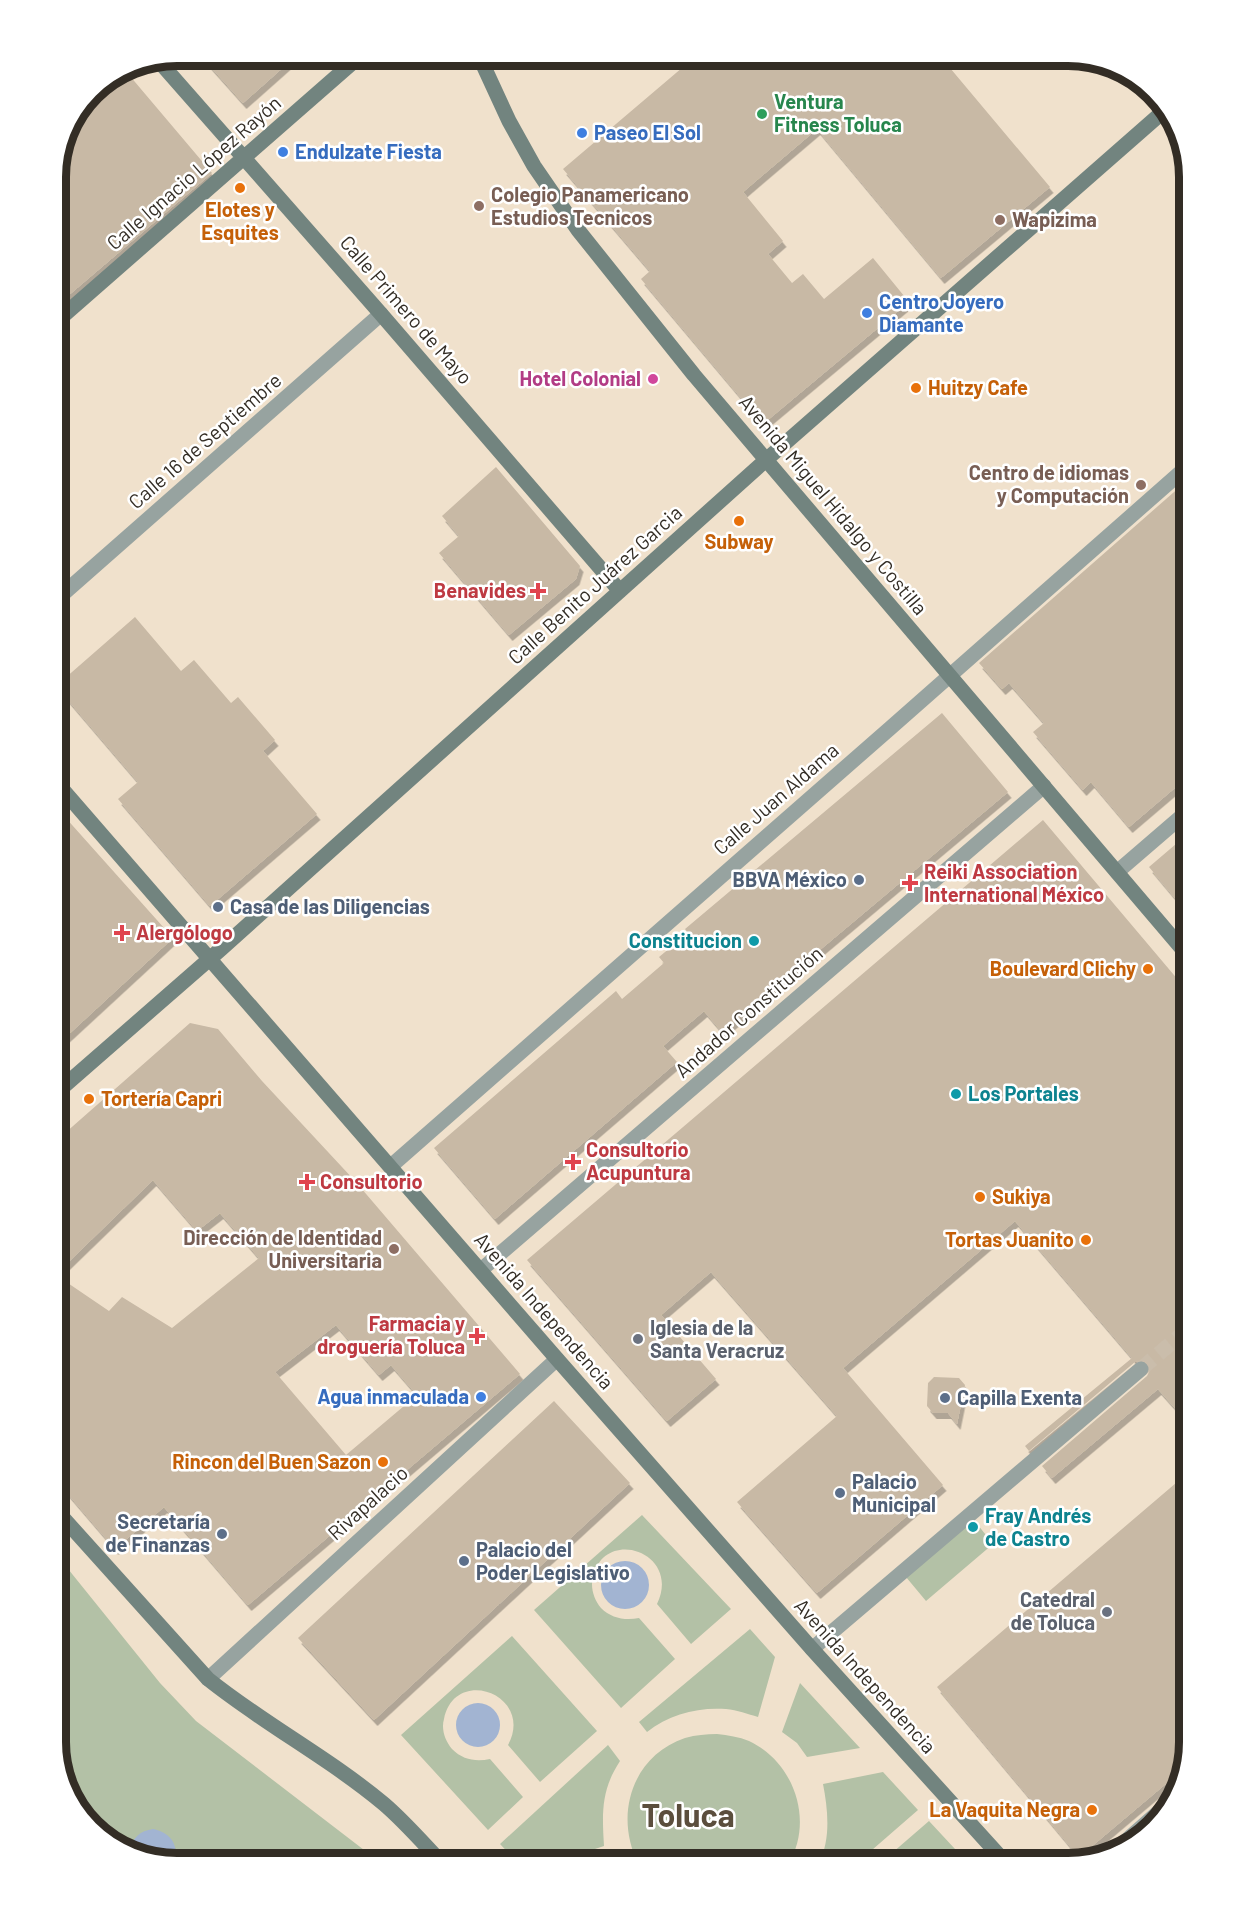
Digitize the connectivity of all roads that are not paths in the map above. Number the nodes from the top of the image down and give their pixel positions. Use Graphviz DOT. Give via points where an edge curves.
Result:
graph roads {
  1 [pos="349,66"];
  2 [pos="484,66"];
  3 [pos="163,67"];
  4 [pos="1160,115"];
  5 [pos="244,157"];
  6 [pos="66,313"];
  7 [pos="381,314"];
  8 [pos="767,459"];
  9 [pos="1179,475"];
  10 [pos="66,591"];
  11 [pos="620,591"];
  12 [pos="951,676"];
  13 [pos="1044,786"];
  14 [pos="66,793"];
  15 [pos="1179,819"];
  16 [pos="1117,872"];
  17 [pos="1179,944"];
  18 [pos="210,958"];
  19 [pos="66,1084"];
  20 [pos="391,1166"];
  21 [pos="481,1270"];
  22 [pos="557,1359"];
  23 [pos="1141,1369"];
  24 [pos="66,1521"];
  25 [pos="812,1649"];
  26 [pos="208,1679"];
  27 [pos="433,1853"];
  28 [pos="997,1853"];
  1 -- 5 [label="main road, Calle Ignacio López Rayón"];
  2 -- 8 [label="main road, Avenida Miguel Hidalgo y Costilla" via="509,121 558,204"];
  3 -- 5 [label="main road, Calle Primero de Mayo"];
  4 -- 8 [label="main road, Calle Benito Juárez Garcia"];
  5 -- 6 [label="main road, Calle Ignacio López Rayón"];
  5 -- 7 [label="main road, Calle Primero de Mayo"];
  7 -- 10 [label="street, Calle 16 de Septiembre"];
  7 -- 11 [label="main road, Calle Primero de Mayo"];
  8 -- 11 [label="main road, Calle Benito Juárez Garcia"];
  8 -- 12 [label="main road, Avenida Miguel Hidalgo y Costilla"];
  9 -- 12 [label="street, Calle Juan Aldama"];
  11 -- 18 [label="main road, Calle Benito Juárez Garcia"];
  12 -- 13 [label="main road, Avenida Miguel Hidalgo y Costilla"];
  12 -- 20 [label="street, Calle Juan Aldama"];
  13 -- 16 [label="main road, Avenida Miguel Hidalgo y Costilla"];
  13 -- 21 [label="street, Andador Constitución"];
  14 -- 18 [label="main road, Avenida Independencia"];
  15 -- 16 [label="street"];
  16 -- 17 [label="main road, Avenida Miguel Hidalgo y Costilla"];
  18 -- 19 [label="main road, Calle Benito Juárez Garcia"];
  18 -- 20 [label="main road, Avenida Independencia"];
  20 -- 21 [label="main road, Avenida Independencia"];
  21 -- 22 [label="main road, Avenida Independencia"];
  22 -- 25 [label="main road, Avenida Independencia"];
  22 -- 26 [label="street, Rivapalacio"];
  23 -- 25 [label="street"];
  24 -- 26 [label="main road"];
  25 -- 28 [label="main road, Avenida Independencia"];
  26 -- 27 [label="main road" via="384,1804"];
}
